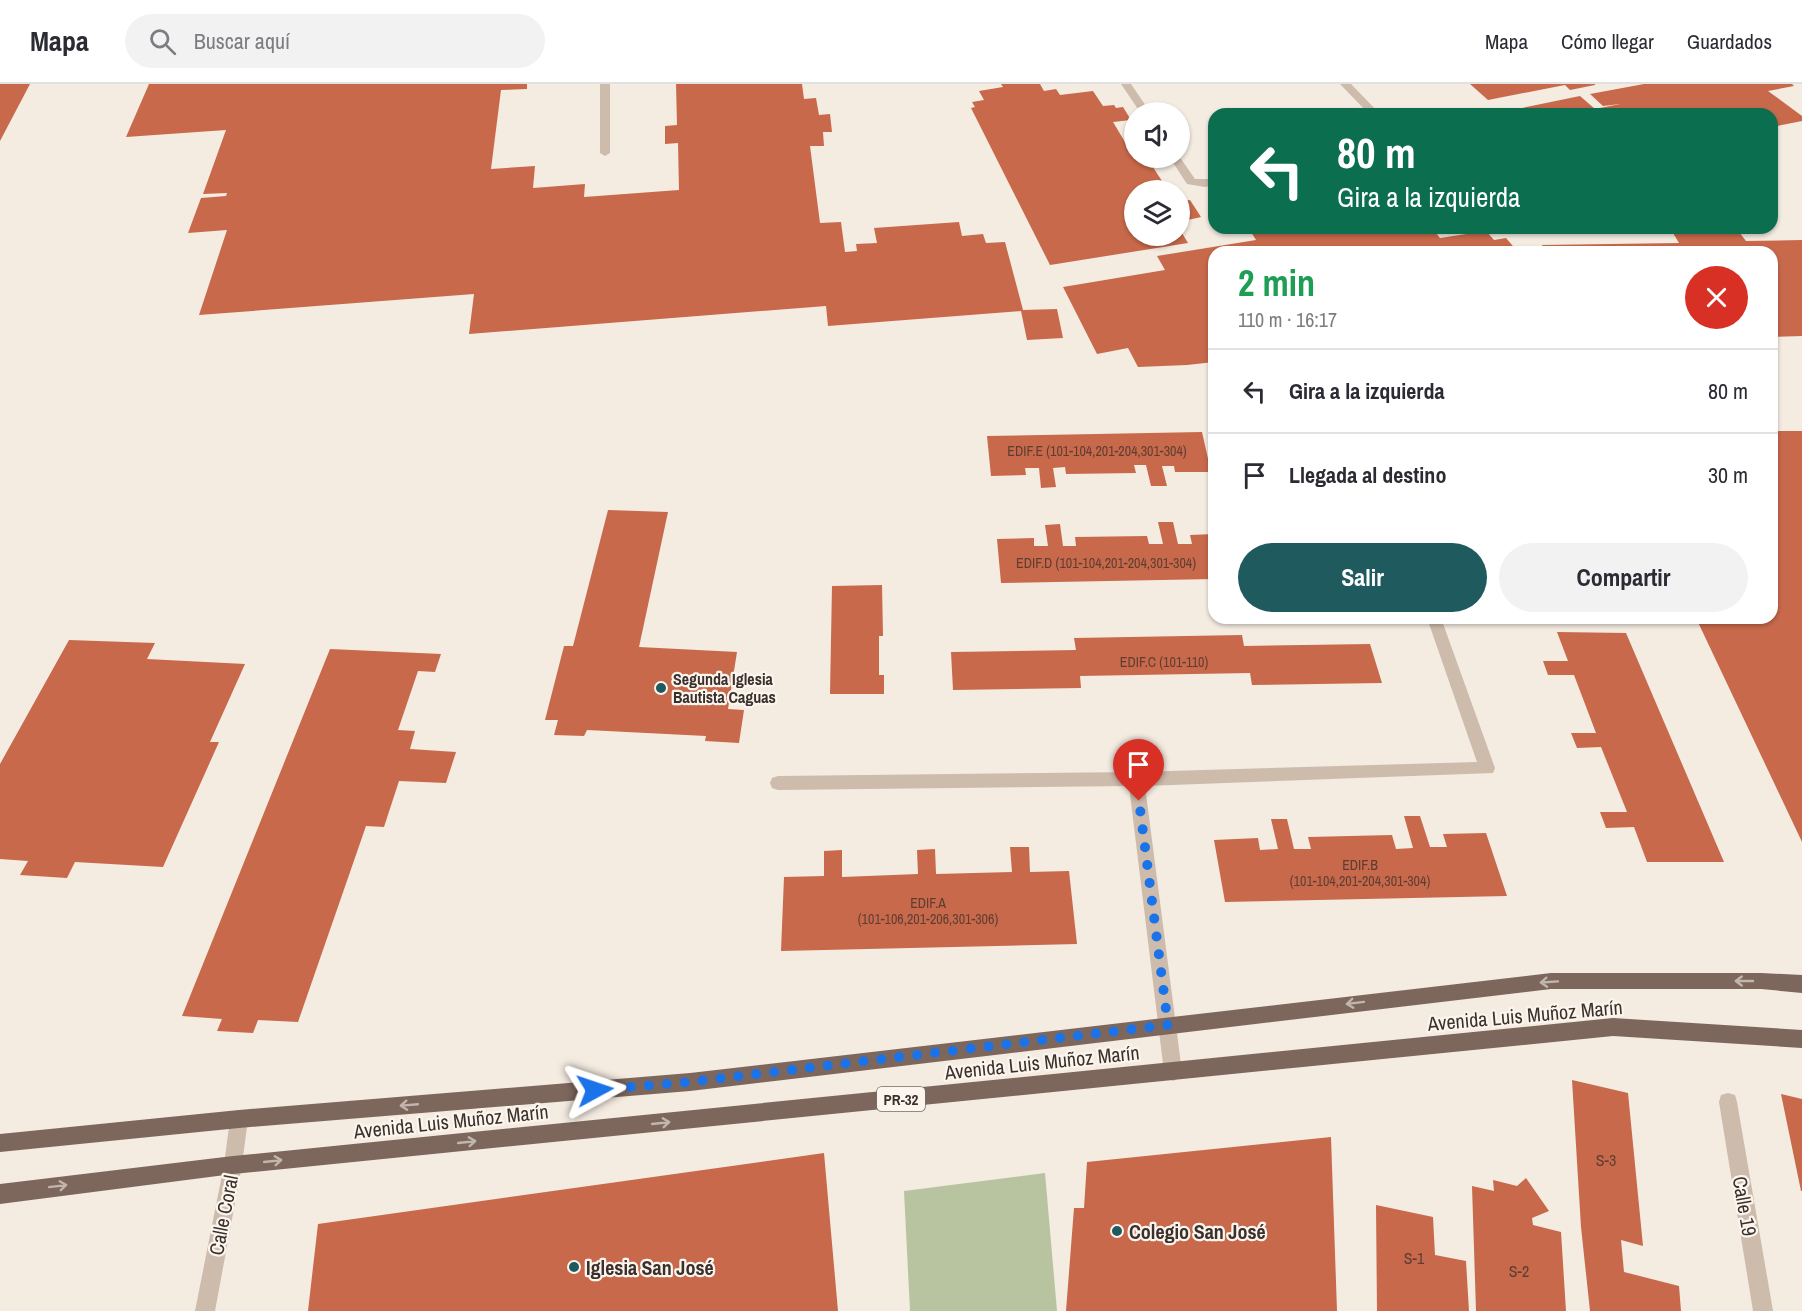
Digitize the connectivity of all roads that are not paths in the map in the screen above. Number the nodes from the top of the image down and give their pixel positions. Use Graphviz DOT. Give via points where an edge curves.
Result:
graph roads {
  1 [pos="605,84"];
  2 [pos="1126,84"];
  3 [pos="1345,84"];
  4 [pos="1138,102"];
  5 [pos="1369,108"];
  6 [pos="605,153"];
  7 [pos="1182,168"];
  8 [pos="1208,183"];
  9 [pos="1436,624"];
  10 [pos="1136,779"];
  11 [pos="778,783"];
  12 [pos="1802,984"];
  13 [pos="1168,1025"];
  14 [pos="1802,1039"];
  15 [pos="1173,1072"];
  16 [pos="1728,1102"];
  17 [pos="239,1119"];
  18 [pos="0,1143"];
  19 [pos="233,1165"];
  20 [pos="0,1194"];
  21 [pos="205,1311"];
  22 [pos="1763,1311"];
  1 -- 6 [label="street"];
  2 -- 4 [label="street"];
  3 -- 5 [label="street"];
  7 -- 8 [label="street" via="1191,182"];
  9 -- 10 [label="street" via="1487,768"];
  10 -- 11 [label="street"];
  10 -- 13 [label="street"];
  12 -- 13 [label="main road, Avenida Luis Muñoz Marín, one-way" via="1725,980 1551,981"];
  13 -- 15 [label="street"];
  13 -- 17 [label="main road, Avenida Luis Muñoz Marín, one-way" via="690,1082"];
  14 -- 15 [label="main road, Avenida Luis Muñoz Marín / PR-32" via="1613,1027"];
  19 -- 15 [label="main road, Avenida Luis Muñoz Marín / PR-32, one-way"];
  16 -- 22 [label="street, Calle 19"];
  17 -- 18 [label="main road, Avenida Luis Muñoz Marín"];
  17 -- 19 [label="street, Calle Coral"];
  20 -- 19 [label="main road, Avenida Luis Muñoz Marín / PR-32, one-way"];
  19 -- 21 [label="street, Calle Coral"];
}
